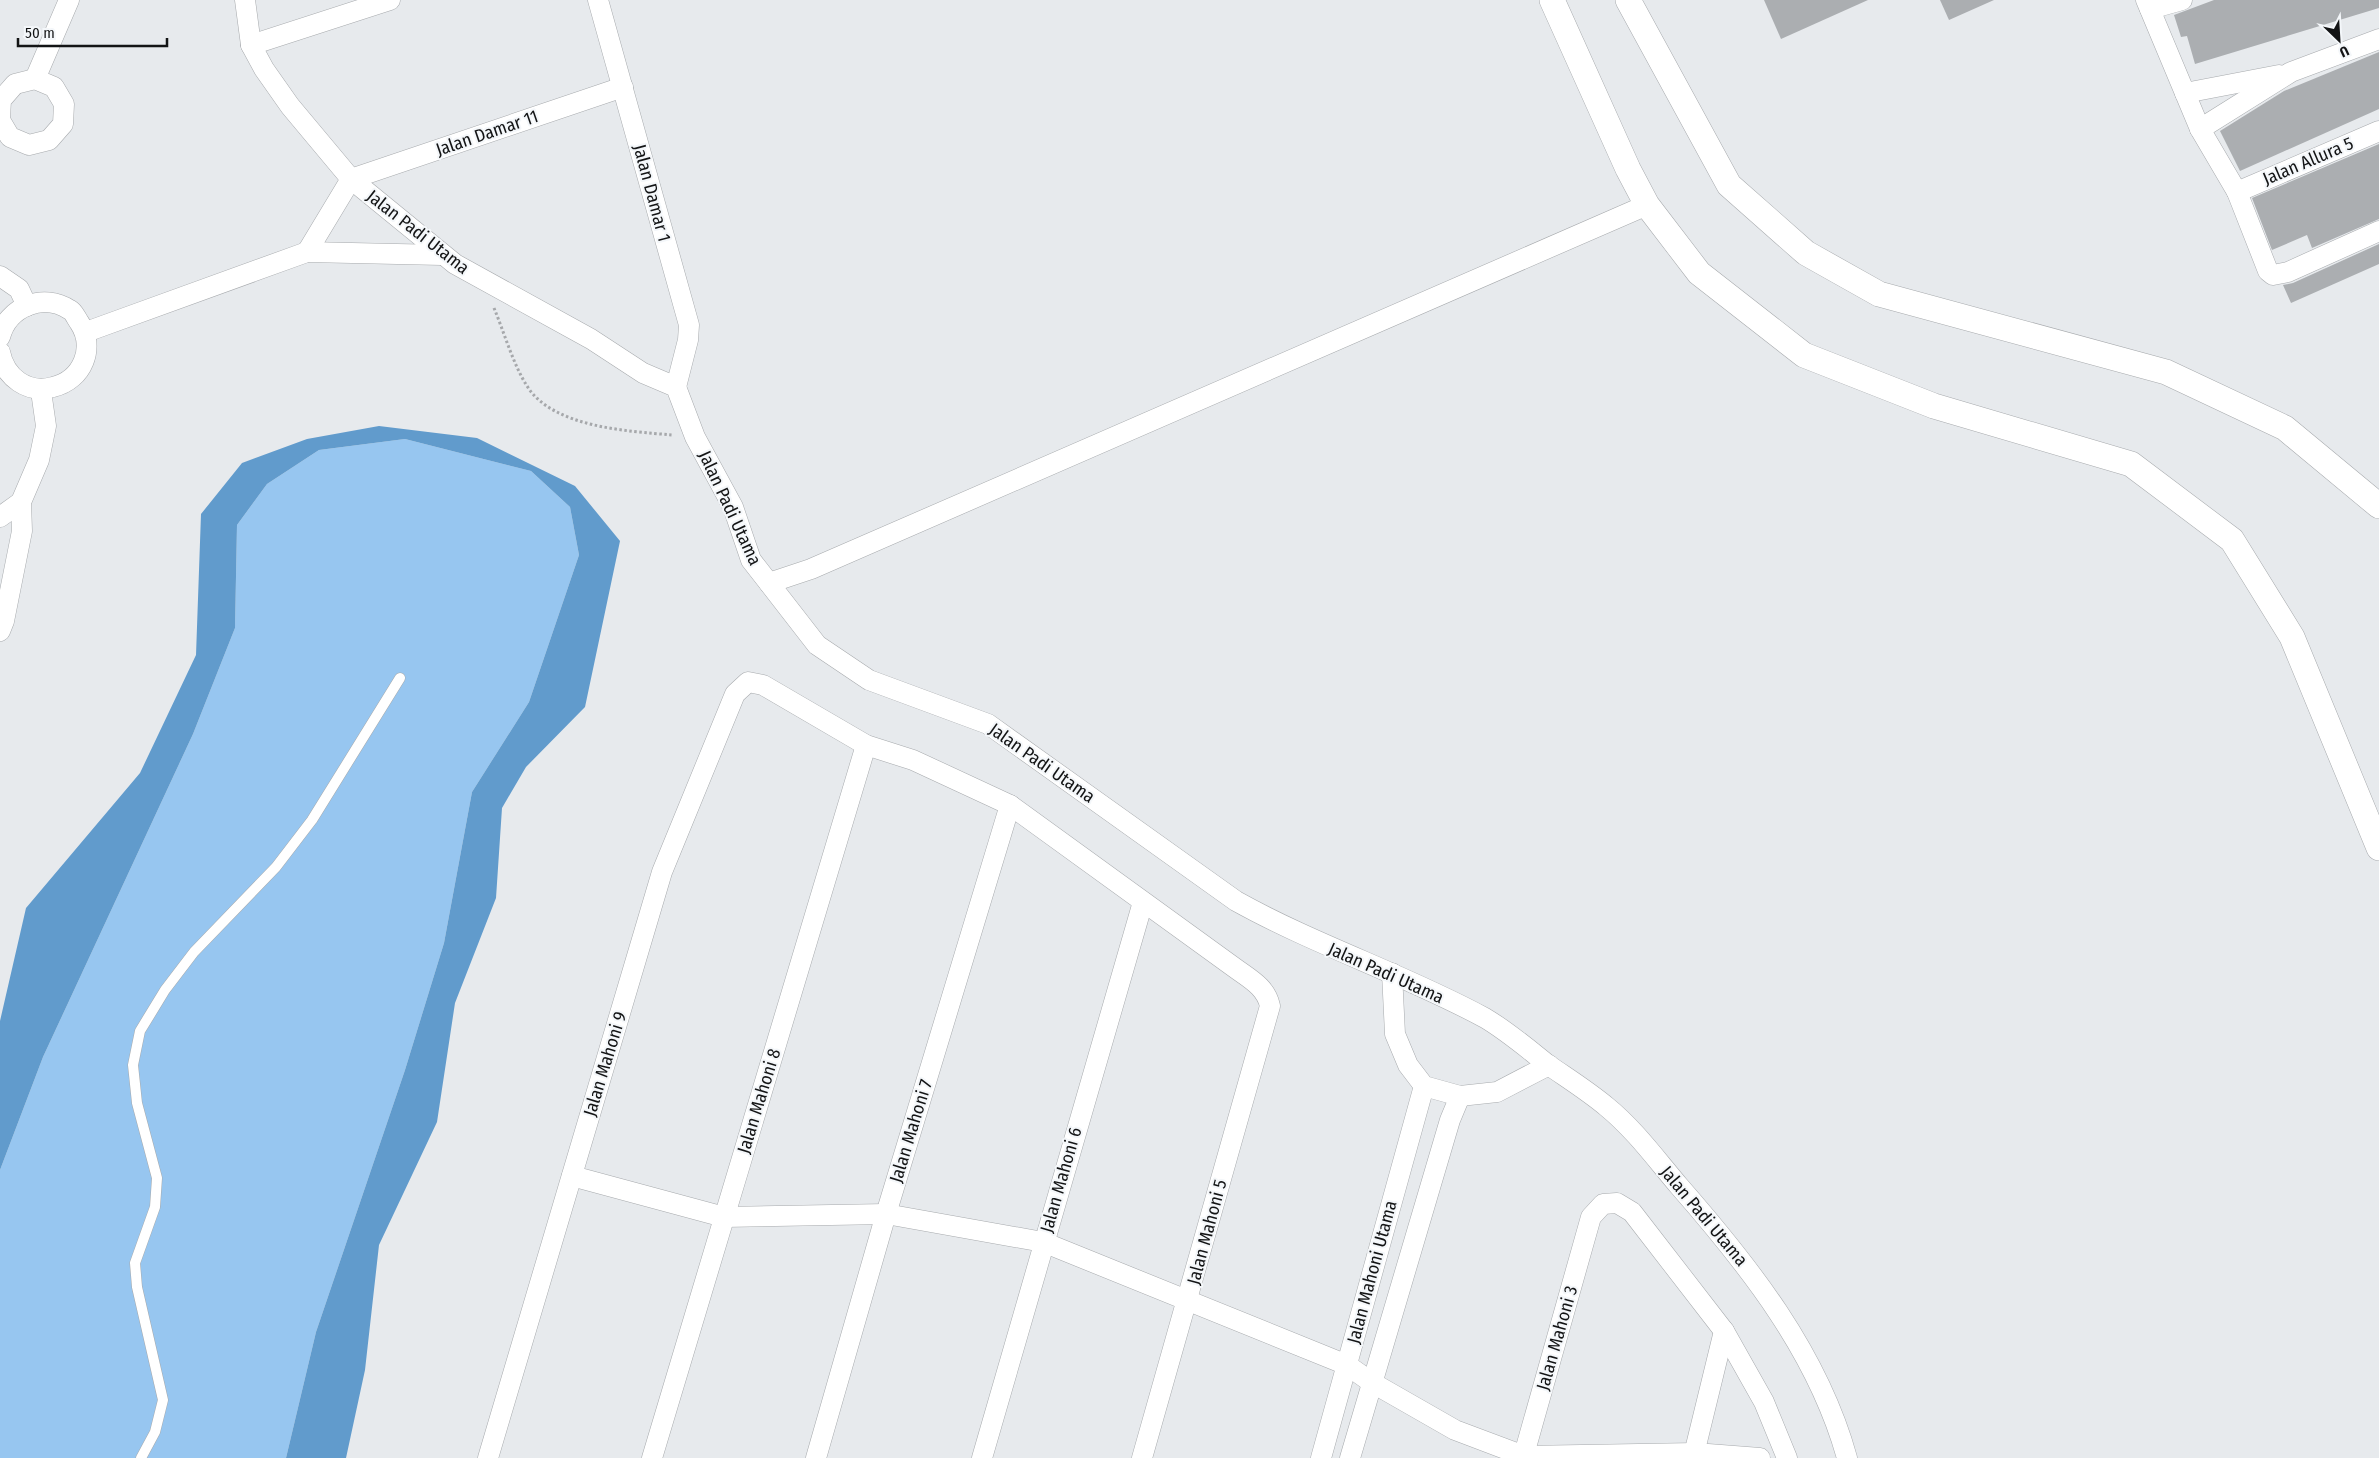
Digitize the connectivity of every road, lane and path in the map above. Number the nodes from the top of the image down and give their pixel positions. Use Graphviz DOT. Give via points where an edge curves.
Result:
graph roads {
  1 [pos="69,0"];
  2 [pos="245,0"];
  3 [pos="390,0"];
  4 [pos="598,0"];
  5 [pos="1552,0"];
  6 [pos="1628,0"];
  7 [pos="2182,0"];
  8 [pos="2148,5"];
  9 [pos="2379,39"];
  10 [pos="251,45"];
  11 [pos="2291,72"];
  12 [pos="35,79"];
  13 [pos="623,87"];
  14 [pos="2186,93"];
  15 [pos="0,119"];
  16 [pos="2200,129"];
  17 [pos="2379,131"];
  18 [pos="350,179"];
  19 [pos="2237,192"];
  20 [pos="1647,205"];
  21 [pos="2379,230"];
  22 [pos="307,252"];
  23 [pos="442,255"];
  24 [pos="0,276"];
  25 [pos="482,278"];
  26 [pos="27,306"];
  27 [pos="86,332"];
  28 [pos="0,337"];
  29 [pos="0,352"];
  30 [pos="676,387"];
  31 [pos="42,390"];
  32 [pos="696,437"];
  33 [pos="21,502"];
  34 [pos="2379,506"];
  35 [pos="0,517"];
  36 [pos="769,583"];
  37 [pos="0,631"];
  38 [pos="400,678"];
  39 [pos="866,745"];
  40 [pos="1010,805"];
  41 [pos="2379,848"];
  42 [pos="1143,902"];
  43 [pos="1392,972"];
  44 [pos="1549,1065"];
  45 [pos="1424,1086"];
  46 [pos="1460,1096"];
  47 [pos="572,1176"];
  48 [pos="886,1214"];
  49 [pos="724,1216"];
  50 [pos="1043,1242"];
  51 [pos="1189,1299"];
  52 [pos="1724,1331"];
  53 [pos="1347,1365"];
  54 [pos="1371,1382"];
  55 [pos="1694,1455"];
  56 [pos="1523,1457"];
  57 [pos="141,1458"];
  58 [pos="488,1458"];
  59 [pos="652,1458"];
  60 [pos="816,1458"];
  61 [pos="982,1458"];
  62 [pos="1142,1458"];
  63 [pos="1321,1458"];
  64 [pos="1350,1458"];
  65 [pos="1760,1458"];
  66 [pos="1787,1458"];
  67 [pos="1846,1458"];
  1 -- 12 [label="street"];
  2 -- 10 [label="street, Jalan Padi Utama"];
  3 -- 10 [label="street"];
  4 -- 13 [label="street, Jalan Damar 1"];
  5 -- 20 [label="street"];
  6 -- 34 [label="street" via="1729,185 1806,253 1879,294 2166,372 2285,428"];
  7 -- 8 [label="street"];
  8 -- 14 [label="street"];
  9 -- 11 [label="street"];
  10 -- 18 [label="street, Jalan Padi Utama" via="290,106"];
  11 -- 14 [label="street"];
  11 -- 16 [label="street"];
  12 -- 15 [label="street" via="15,84 1,100"];
  12 -- 15 [label="street" via="54,86 64,104 63,124 49,140 29,145 10,137"];
  13 -- 18 [label="street, Jalan Damar 11"];
  13 -- 30 [label="street, Jalan Damar 1" via="689,325"];
  14 -- 16 [label="street"];
  16 -- 19 [label="street"];
  17 -- 19 [label="street, Jalan Allura 5"];
  18 -- 22 [label="street"];
  18 -- 23 [label="street, Jalan Padi Utama"];
  19 -- 21 [label="street" via="2264,264 2273,275 2288,272"];
  20 -- 36 [label="street" via="811,569"];
  20 -- 41 [label="street" via="1700,273 1804,355 1934,406 2131,464 2232,540 2292,636"];
  22 -- 23 [label="street"];
  22 -- 27 [label="street"];
  23 -- 25 [label="street, Jalan Padi Utama"];
  24 -- 26 [label="street" via="20,289"];
  25 -- 30 [label="street, Jalan Padi Utama" via="498,290 591,339 643,373"];
  25 -- 32 [label="path" via="527,387 546,405 571,419 617,430"];
  26 -- 27 [label="street" via="50,303 71,310"];
  26 -- 28 [label="street" via="13,313 2,327"];
  27 -- 31 [label="street" via="86,360 80,371 61,385"];
  29 -- 31 [label="street" via="10,376 26,386"];
  30 -- 32 [label="street, Jalan Padi Utama"];
  31 -- 33 [label="street" via="46,426 39,460"];
  32 -- 36 [label="street, Jalan Padi Utama" via="733,506 751,560"];
  33 -- 35 [label="street"];
  33 -- 37 [label="street" via="22,531"];
  36 -- 43 [label="street, Jalan Padi Utama" via="817,645 869,680 988,724 1236,901 1318,943"];
  38 -- 57 [label="lane" via="312,820 276,867 194,952 140,1031 133,1065 137,1103 157,1178 155,1207 135,1263 137,1287 163,1400 156,1432"];
  39 -- 40 [label="street" via="922,763"];
  39 -- 47 [label="street, Jalan Mahoni 9" via="763,685 748,682 735,694 662,872"];
  39 -- 49 [label="street, Jalan Mahoni 8"];
  40 -- 42 [label="street"];
  40 -- 48 [label="street, Jalan Mahoni 7"];
  42 -- 50 [label="street, Jalan Mahoni 6"];
  42 -- 51 [label="street, Jalan Mahoni 5" via="1262,988 1270,1006"];
  43 -- 44 [label="street, Jalan Padi Utama" via="1487,1020"];
  43 -- 45 [label="street" via="1395,1034 1408,1064"];
  44 -- 46 [label="street" via="1497,1092"];
  44 -- 67 [label="street, Jalan Padi Utama" via="1607,1107 1636,1136 1758,1280 1792,1333 1820,1388"];
  45 -- 46 [label="street"];
  45 -- 53 [label="street, Jalan Mahoni Utama"];
  46 -- 54 [label="street, Jalan Mahoni Utama"];
  47 -- 49 [label="street"];
  47 -- 58 [label="street, Jalan Mahoni 9"];
  48 -- 49 [label="street"];
  48 -- 50 [label="street"];
  48 -- 60 [label="street, Jalan Mahoni 7"];
  49 -- 59 [label="street, Jalan Mahoni 8"];
  50 -- 51 [label="street"];
  50 -- 61 [label="street, Jalan Mahoni 6"];
  51 -- 53 [label="street"];
  51 -- 62 [label="street, Jalan Mahoni 5"];
  52 -- 55 [label="street"];
  52 -- 56 [label="street, Jalan Mahoni 3" via="1632,1212 1617,1202 1603,1204 1591,1217"];
  52 -- 66 [label="street" via="1764,1402"];
  53 -- 54 [label="street"];
  53 -- 63 [label="street, Jalan Mahoni Utama"];
  54 -- 56 [label="street" via="1455,1430"];
  54 -- 64 [label="street, Jalan Mahoni Utama"];
  55 -- 56 [label="street"];
  55 -- 65 [label="street"];
}
